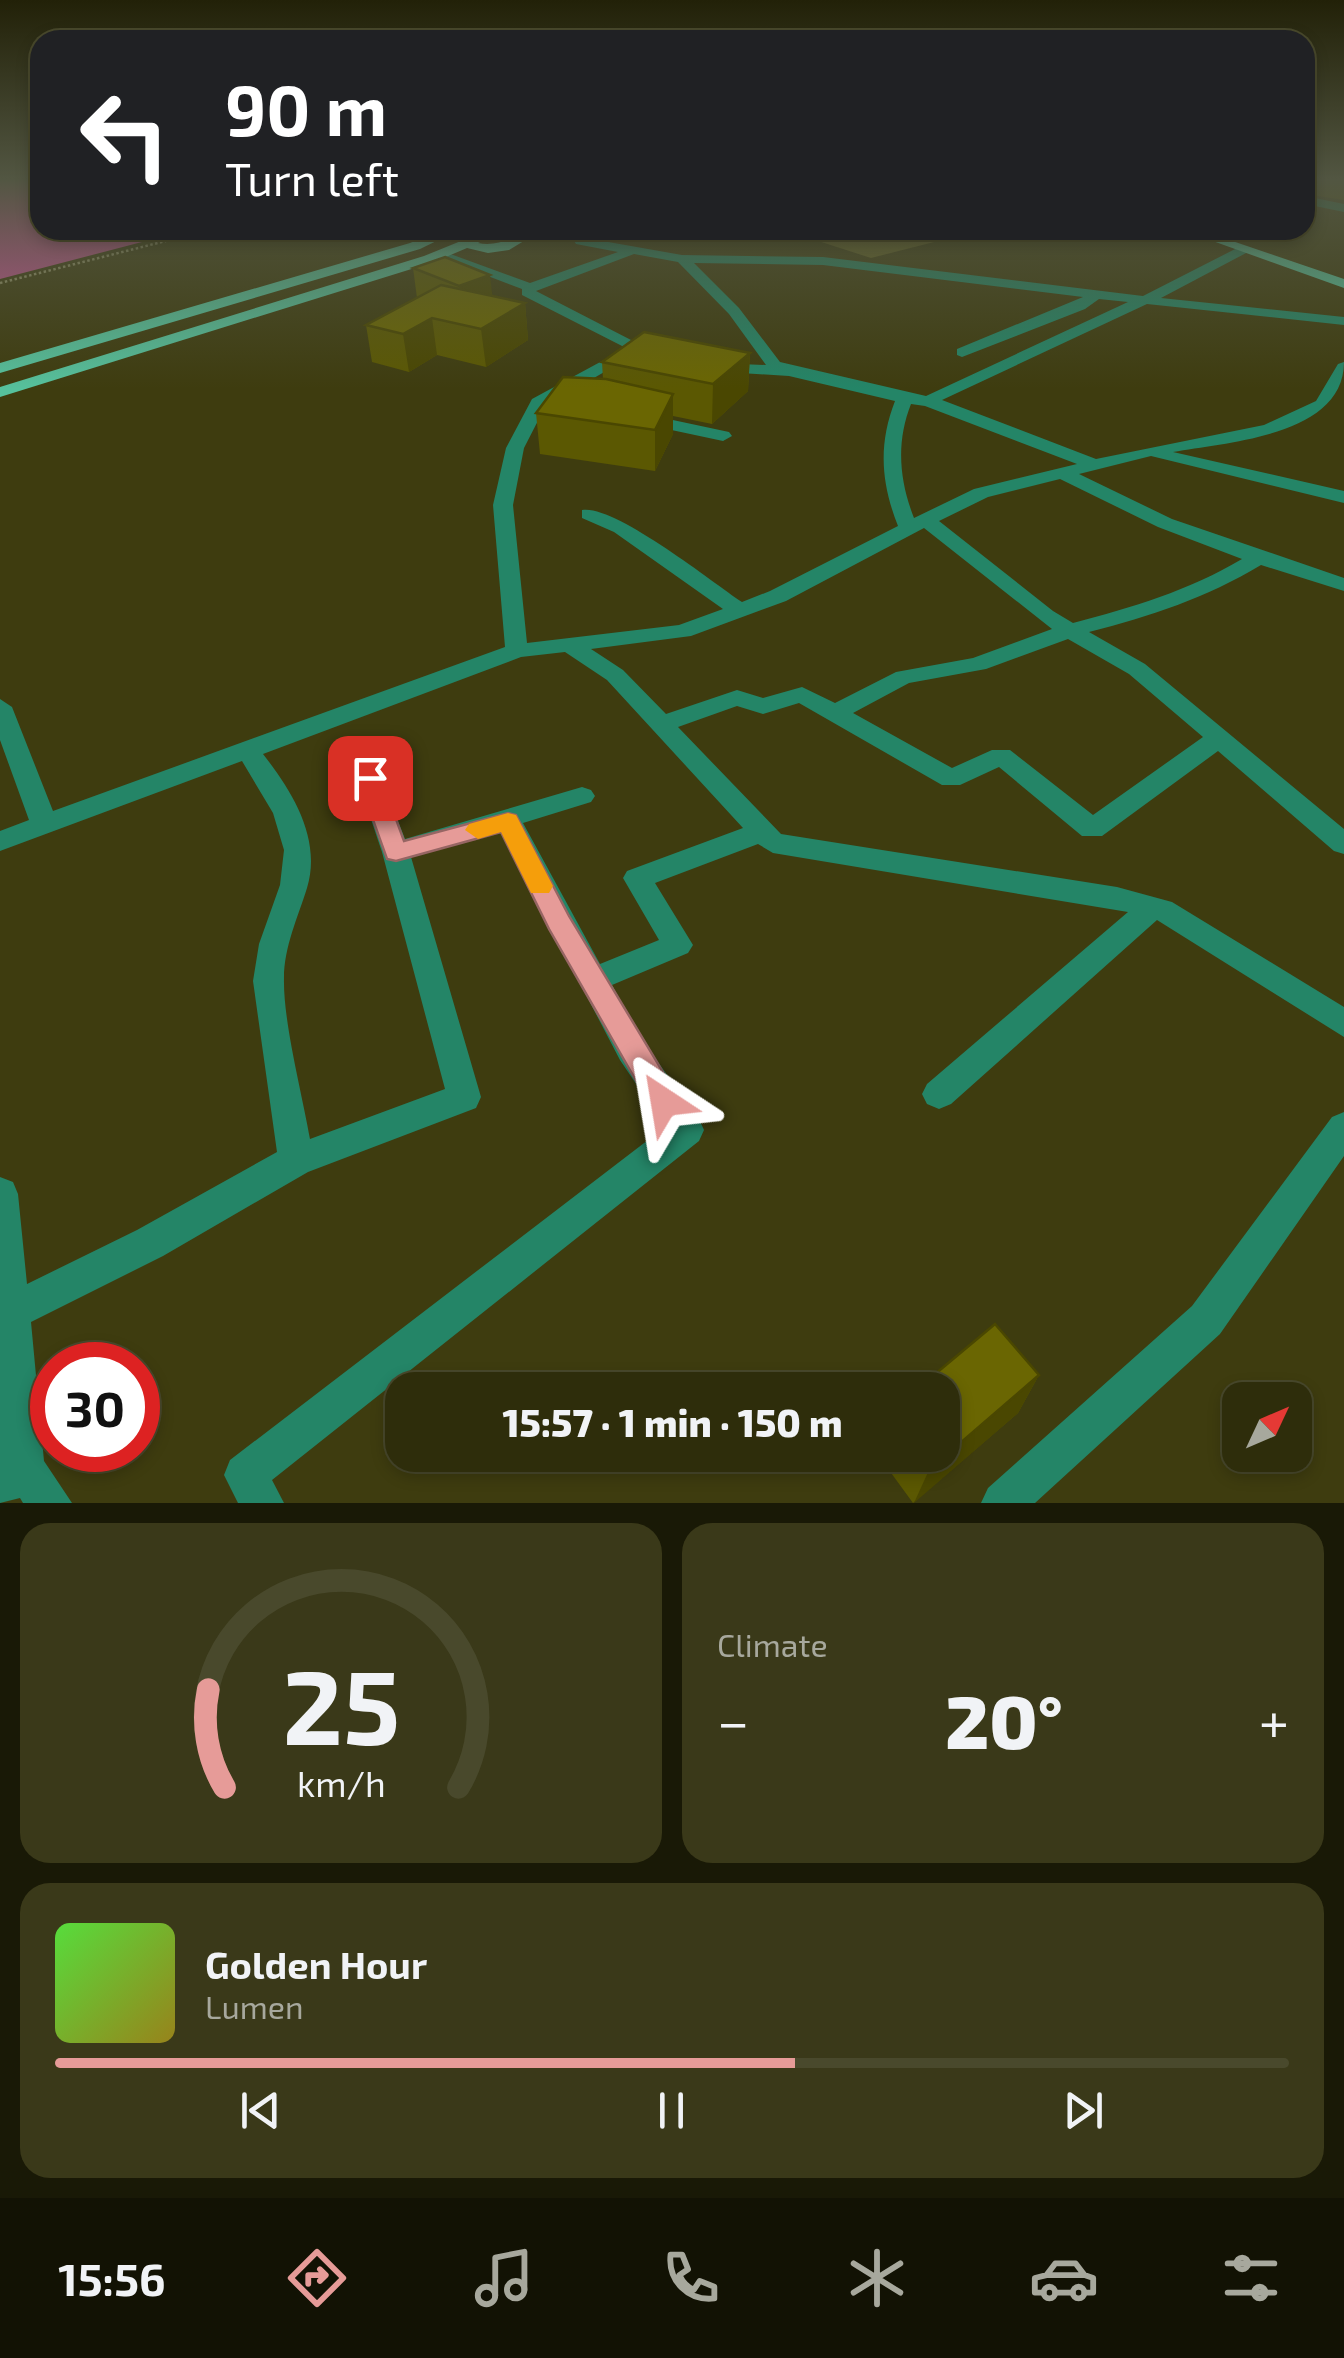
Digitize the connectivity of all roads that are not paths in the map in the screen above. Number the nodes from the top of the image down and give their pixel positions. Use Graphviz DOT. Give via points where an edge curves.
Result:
graph roads {
  1 [pos="401,249"];
  2 [pos="426,249"];
  3 [pos="449,249"];
  4 [pos="629,249"];
  5 [pos="1243,249"];
  6 [pos="1280,249"];
  7 [pos="634,250"];
  8 [pos="440,255"];
  9 [pos="682,258"];
  10 [pos="1344,270"];
  11 [pos="1344,284"];
  12 [pos="532,288"];
  13 [pos="1096,294"];
  14 [pos="1150,301"];
  15 [pos="1344,320"];
  16 [pos="640,346"];
  17 [pos="962,352"];
  18 [pos="667,360"];
  19 [pos="704,367"];
  20 [pos="1344,367"];
  21 [pos="786,370"];
  22 [pos="0,372"];
  23 [pos="0,392"];
  24 [pos="904,399"];
  25 [pos="928,402"];
  26 [pos="538,403"];
  27 [pos="590,408"];
  28 [pos="627,415"];
  29 [pos="722,436"];
  30 [pos="1149,452"];
  31 [pos="1094,464"];
  32 [pos="1062,472"];
  33 [pos="1344,497"];
  34 [pos="589,514"];
  35 [pos="917,523"];
  36 [pos="1258,558"];
  37 [pos="1344,585"];
  38 [pos="739,610"];
  39 [pos="1070,630"];
  40 [pos="571,646"];
  41 [pos="518,651"];
  42 [pos="0,706"];
  43 [pos="834,714"];
  44 [pos="659,725"];
  45 [pos="1220,737"];
  46 [pos="247,751"];
  47 [pos="370,778"];
  48 [pos="582,796"];
  49 [pos="508,822"];
  50 [pos="45,826"];
  51 [pos="762,832"];
  52 [pos="0,841"];
  53 [pos="1344,844"];
  54 [pos="396,852"];
  55 [pos="1152,908"];
  56 [pos="594,979"];
  57 [pos="1344,1024"];
  58 [pos="940,1094"];
  59 [pos="1344,1128"];
  60 [pos="296,1160"];
  61 [pos="0,1194"];
  62 [pos="8,1314"];
  63 [pos="12,1478"];
  64 [pos="50,1503"];
  65 [pos="262,1503"];
  66 [pos="1004,1503"];
  1 -- 22 [label="main road"];
  2 -- 22 [label="main road"];
  3 -- 8 [label="main road"];
  4 -- 7 [label="street"];
  5 -- 11 [label="main road"];
  5 -- 14 [label="street"];
  6 -- 10 [label="main road"];
  7 -- 9 [label="street"];
  7 -- 12 [label="street"];
  8 -- 12 [label="street"];
  8 -- 23 [label="main road"];
  9 -- 13 [label="street" via="824,261"];
  9 -- 21 [label="street" via="774,365"];
  12 -- 16 [label="street" via="528,292"];
  13 -- 14 [label="street"];
  13 -- 17 [label="street"];
  14 -- 15 [label="street"];
  14 -- 25 [label="street"];
  16 -- 18 [label="street"];
  16 -- 26 [label="street"];
  19 -- 21 [label="street"];
  20 -- 30 [label="street" via="1322,404 1269,429"];
  21 -- 24 [label="street"];
  24 -- 25 [label="street"];
  24 -- 35 [label="street" via="893,425 892,489"];
  25 -- 31 [label="street"];
  26 -- 27 [label="street"];
  26 -- 41 [label="street" via="515,448 503,505"];
  28 -- 29 [label="street"];
  30 -- 31 [label="street"];
  30 -- 33 [label="street"];
  31 -- 32 [label="street"];
  32 -- 35 [label="street" via="982,494"];
  32 -- 36 [label="street" via="1194,538"];
  34 -- 38 [label="street" via="621,528"];
  35 -- 38 [label="street"];
  35 -- 39 [label="street"];
  36 -- 37 [label="street"];
  36 -- 39 [label="street" via="1158,607"];
  38 -- 40 [label="street" via="683,631"];
  39 -- 43 [label="street" via="978,664 904,677"];
  39 -- 45 [label="street" via="1138,669"];
  40 -- 41 [label="street"];
  40 -- 44 [label="street" via="615,675"];
  41 -- 46 [label="street"];
  42 -- 50 [label="street"];
  43 -- 44 [label="street" via="802,694 764,706 736,698"];
  43 -- 45 [label="street" via="951,779 1000,756 1092,830"];
  44 -- 51 [label="street"];
  45 -- 53 [label="street"];
  46 -- 50 [label="street"];
  46 -- 60 [label="street" via="269,778 296,844 296,883 270,953 268,981"];
  47 -- 54 [label="street"];
  48 -- 49 [label="street"];
  49 -- 54 [label="street"];
  49 -- 56 [label="street"];
  50 -- 52 [label="street"];
  51 -- 55 [label="street" via="772,844"];
  51 -- 56 [label="street" via="637,878 678,945"];
  54 -- 60 [label="street" via="464,1097"];
  55 -- 57 [label="street" via="1172,914"];
  55 -- 58 [label="street"];
  56 -- 65 [label="street" via="631,1050 686,1130 244,1476"];
  59 -- 66 [label="street" via="1206,1320"];
  60 -- 62 [label="street" via="150,1244"];
  61 -- 62 [label="street"];
  62 -- 63 [label="street"];
  63 -- 64 [label="street"];
}
